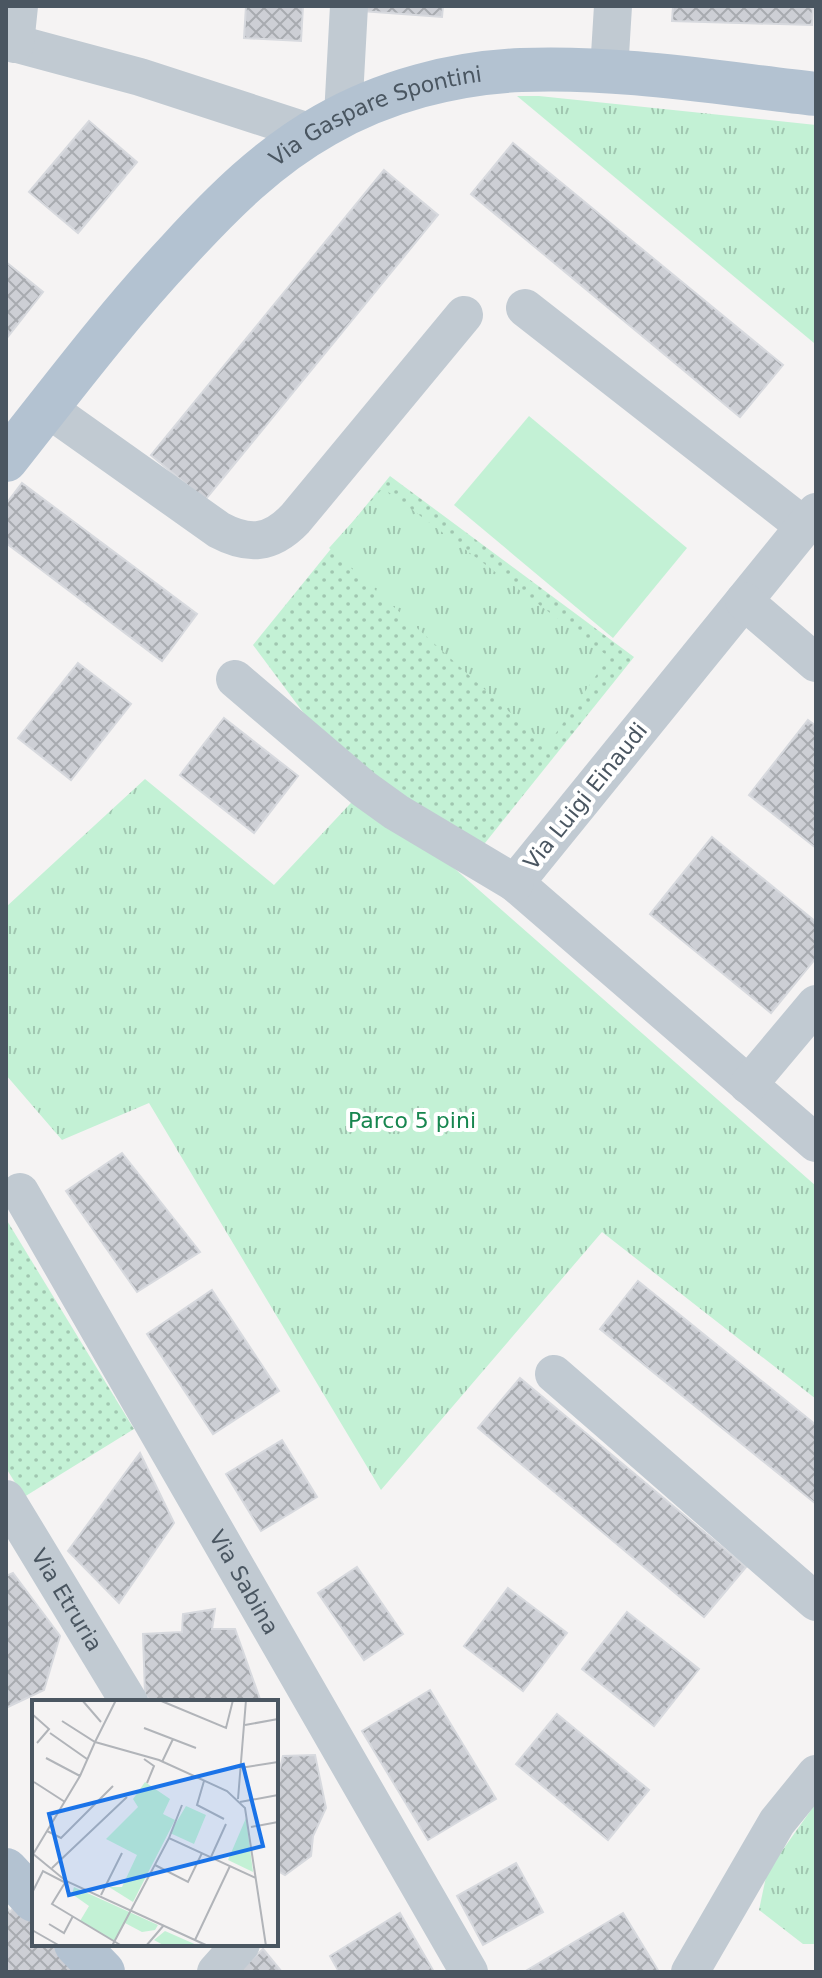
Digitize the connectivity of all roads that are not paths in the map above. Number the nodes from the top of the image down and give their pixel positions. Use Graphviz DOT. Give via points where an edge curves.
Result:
graph roads {
  1 [pos="19,6"];
  2 [pos="349,6"];
  3 [pos="613,6"];
  4 [pos="11,42"];
  5 [pos="609,71"];
  6 [pos="816,94"];
  7 [pos="327,124"];
  8 [pos="525,308"];
  9 [pos="464,315"];
  10 [pos="47,408"];
  11 [pos="6,460"];
  12 [pos="810,519"];
  13 [pos="744,601"];
  14 [pos="816,663"];
  15 [pos="235,679"];
  16 [pos="515,883"];
  17 [pos="816,1004"];
  18 [pos="748,1085"];
  19 [pos="816,1143"];
  20 [pos="20,1192"];
  21 [pos="554,1374"];
  22 [pos="6,1499"];
  23 [pos="816,1602"];
  24 [pos="128,1700"];
  25 [pos="816,1774"];
  26 [pos="6,1870"];
  27 [pos="32,1898"];
  28 [pos="78,1946"];
  29 [pos="239,1946"];
  30 [pos="103,1972"];
  31 [pos="216,1972"];
  32 [pos="469,1972"];
  33 [pos="690,1972"];
  1 -- 4 [label="street"];
  2 -- 7 [label="street"];
  3 -- 5 [label="street"];
  4 -- 7 [label="street"];
  5 -- 6 [label="main road, Via Gaspare Spontini"];
  5 -- 7 [label="main road, Via Gaspare Spontini" via="474,75 413,88"];
  7 -- 10 [label="main road, Via Gaspare Spontini" via="263,167 208,217"];
  8 -- 12 [label="street"];
  9 -- 10 [label="street" via="295,519 280,533 258,541 219,530"];
  10 -- 11 [label="main road, Via Gaspare Spontini"];
  12 -- 13 [label="street, Via Luigi Einaudi"];
  13 -- 14 [label="street"];
  13 -- 16 [label="street, Via Luigi Einaudi"];
  15 -- 16 [label="street" via="385,805"];
  16 -- 18 [label="street, Via Luigi Einaudi"];
  17 -- 18 [label="street"];
  18 -- 19 [label="street, Via Luigi Einaudi"];
  20 -- 32 [label="street, Via Sabina"];
  21 -- 23 [label="street"];
  22 -- 24 [label="street, Via Etruria"];
  25 -- 33 [label="street" via="777,1822"];
  26 -- 27 [label="main road"];
  28 -- 30 [label="main road"];
  29 -- 31 [label="street"];
}
